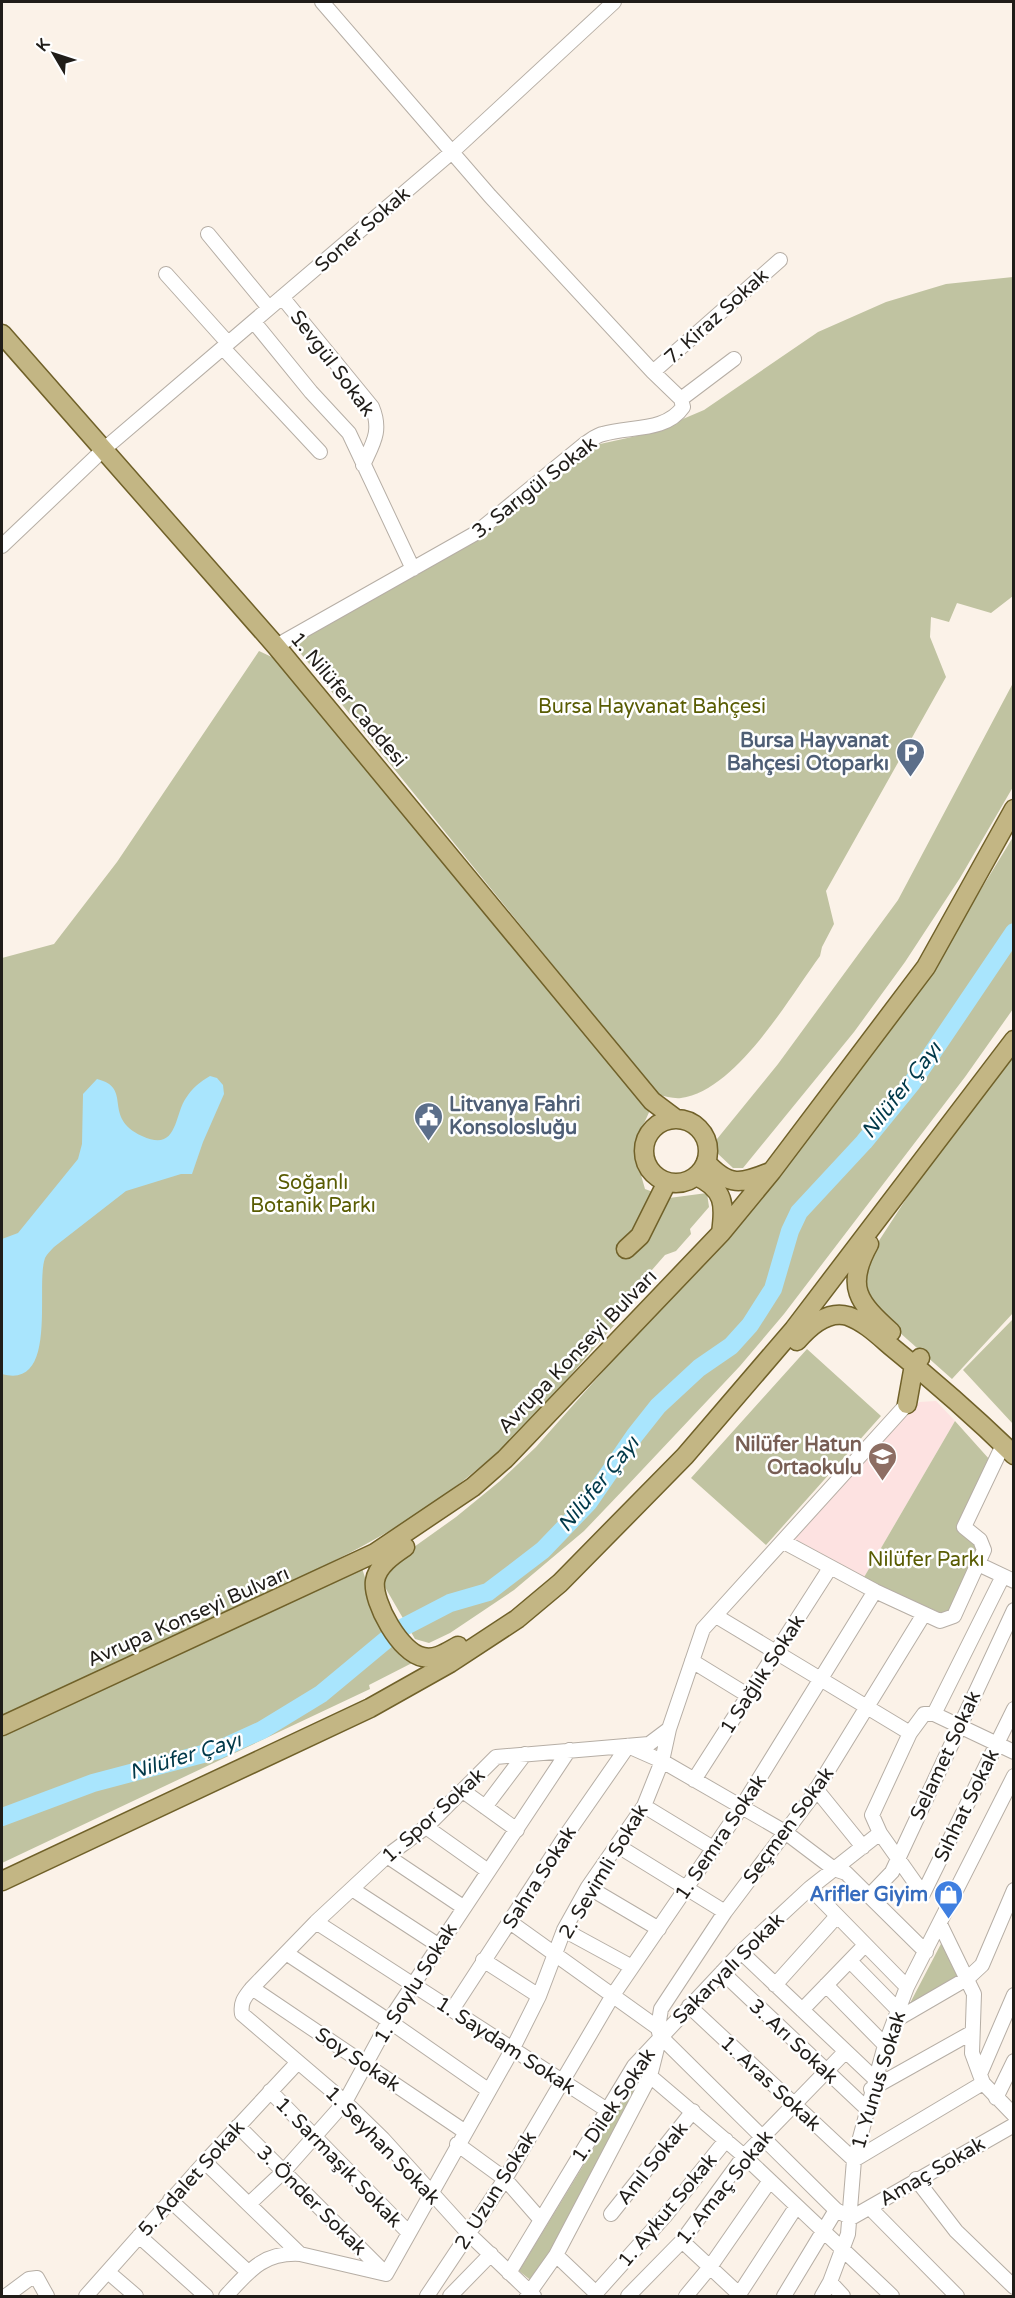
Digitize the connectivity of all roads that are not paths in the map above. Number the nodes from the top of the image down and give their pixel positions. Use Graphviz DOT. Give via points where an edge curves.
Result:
graph roads {
  1 [pos="322,2"];
  2 [pos="614,2"];
  3 [pos="452,152"];
  4 [pos="208,234"];
  5 [pos="780,260"];
  6 [pos="166,274"];
  7 [pos="282,297"];
  8 [pos="269,308"];
  9 [pos="254,322"];
  10 [pos="2,334"];
  11 [pos="226,346"];
  12 [pos="734,359"];
  13 [pos="653,372"];
  14 [pos="681,399"];
  15 [pos="103,450"];
  16 [pos="320,452"];
  17 [pos="363,465"];
  18 [pos="2,546"];
  19 [pos="413,569"];
  20 [pos="276,646"];
  21 [pos="1014,809"];
  22 [pos="1014,822"];
  23 [pos="975,881"];
  24 [pos="1014,1040"];
  25 [pos="652,1101"];
  26 [pos="676,1119"];
  27 [pos="655,1126"];
  28 [pos="701,1169"];
  29 [pos="772,1171"];
  30 [pos="916,1172"];
  31 [pos="721,1233"];
  32 [pos="918,1361"];
  33 [pos="942,1382"];
  34 [pos="572,1388"];
  35 [pos="907,1404"];
  36 [pos="1010,1447"];
  37 [pos="685,1456"];
  38 [pos="624,1521"];
  39 [pos="784,1542"];
  40 [pos="978,1564"];
  41 [pos="830,1568"];
  42 [pos="1008,1579"];
  43 [pos="875,1591"];
  44 [pos="1014,1610"];
  45 [pos="924,1614"];
  46 [pos="716,1616"];
  47 [pos="777,1653"];
  48 [pos="692,1661"];
  49 [pos="821,1679"];
  50 [pos="749,1696"];
  51 [pos="867,1707"];
  52 [pos="1014,1709"];
  53 [pos="934,1714"];
  54 [pos="958,1725"];
  55 [pos="2,1726"];
  56 [pos="669,1729"];
  57 [pos="910,1733"];
  58 [pos="996,1744"];
  59 [pos="628,1746"];
  60 [pos="569,1750"];
  61 [pos="1014,1752"];
  62 [pos="525,1754"];
  63 [pos="662,1761"];
  64 [pos="1014,1776"];
  65 [pos="694,1780"];
  66 [pos="816,1789"];
  67 [pos="463,1791"];
  68 [pos="644,1806"];
  69 [pos="485,1807"];
  70 [pos="741,1808"];
  71 [pos="426,1827"];
  72 [pos="517,1830"];
  73 [pos="784,1832"];
  74 [pos="880,1833"];
  75 [pos="618,1846"];
  76 [pos="863,1847"];
  77 [pos="713,1848"];
  78 [pos="387,1856"];
  79 [pos="896,1859"];
  80 [pos="834,1869"];
  81 [pos="488,1871"];
  82 [pos="2,1881"];
  83 [pos="588,1887"];
  84 [pos="352,1888"];
  85 [pos="686,1888"];
  86 [pos="810,1888"];
  87 [pos="1014,1890"];
  88 [pos="869,1896"];
  89 [pos="463,1907"];
  90 [pos="725,1912"];
  91 [pos="837,1916"];
  92 [pos="316,1922"];
  93 [pos="510,1922"];
  94 [pos="940,1924"];
  95 [pos="659,1929"];
  96 [pos="564,1930"];
  97 [pos="438,1945"];
  98 [pos="865,1945"];
  99 [pos="741,1952"];
  100 [pos="926,1952"];
  101 [pos="286,1953"];
  102 [pos="555,1954"];
  103 [pos="483,1960"];
  104 [pos="850,1961"];
  105 [pos="632,1967"];
  106 [pos="722,1972"];
  107 [pos="968,1978"];
  108 [pos="413,1985"];
  109 [pos="775,1985"];
  110 [pos="826,1985"];
  111 [pos="907,1987"];
  112 [pos="248,1993"];
  113 [pos="614,1995"];
  114 [pos="1014,1995"];
  115 [pos="539,1996"];
  116 [pos="689,2006"];
  117 [pos="452,2010"];
  118 [pos="802,2010"];
  119 [pos="896,2015"];
  120 [pos="389,2020"];
  121 [pos="659,2032"];
  122 [pos="971,2033"];
  123 [pos="885,2045"];
  124 [pos="512,2050"];
  125 [pos="845,2052"];
  126 [pos="1014,2061"];
  127 [pos="298,2062"];
  128 [pos="366,2064"];
  129 [pos="827,2071"];
  130 [pos="651,2076"];
  131 [pos="981,2078"];
  132 [pos="560,2081"];
  133 [pos="873,2084"];
  134 [pos="488,2090"];
  135 [pos="270,2091"];
  136 [pos="996,2098"];
  137 [pos="345,2102"];
  138 [pos="795,2105"];
  139 [pos="867,2109"];
  140 [pos="607,2110"];
  141 [pos="693,2111"];
  142 [pos="1014,2115"];
  143 [pos="1014,2125"];
  144 [pos="238,2126"];
  145 [pos="464,2131"];
  146 [pos="315,2137"];
  147 [pos="763,2137"];
  148 [pos="726,2140"];
  149 [pos="457,2144"];
  150 [pos="744,2156"];
  151 [pos="854,2160"];
  152 [pos="205,2162"];
  153 [pos="283,2172"];
  154 [pos="505,2179"];
  155 [pos="916,2179"];
  156 [pos="769,2181"];
  157 [pos="430,2193"];
  158 [pos="170,2200"];
  159 [pos="249,2204"];
  160 [pos="796,2207"];
  161 [pos="870,2208"];
  162 [pos="836,2210"];
  163 [pos="611,2214"];
  164 [pos="851,2218"];
  165 [pos="540,2219"];
  166 [pos="822,2230"];
  167 [pos="408,2232"];
  168 [pos="469,2234"];
  169 [pos="139,2236"];
  170 [pos="682,2241"];
  171 [pos="843,2248"];
  172 [pos="300,2254"];
  173 [pos="491,2254"];
  174 [pos="556,2255"];
  175 [pos="710,2267"];
  176 [pos="108,2272"];
  177 [pos="248,2272"];
  178 [pos="509,2273"];
  179 [pos="386,2274"];
  180 [pos="830,2282"];
  181 [pos="1014,2287"];
  182 [pos="530,2295"];
  183 [pos="6,2296"];
  184 [pos="47,2296"];
  185 [pos="86,2296"];
  186 [pos="136,2296"];
  187 [pos="206,2296"];
  188 [pos="226,2296"];
  189 [pos="427,2296"];
  190 [pos="450,2296"];
  191 [pos="628,2296"];
  192 [pos="686,2296"];
  193 [pos="739,2296"];
  194 [pos="784,2296"];
  195 [pos="822,2296"];
  196 [pos="843,2296"];
  197 [pos="892,2296"];
  198 [pos="957,2296"];
  1 -- 3 [label="street"];
  2 -- 3 [label="street, Soner Sokak"];
  3 -- 7 [label="street, Soner Sokak"];
  3 -- 13 [label="street"];
  4 -- 8 [label="street"];
  5 -- 13 [label="street, 7. Kiraz Sokak"];
  6 -- 11 [label="street"];
  7 -- 8 [label="street, Soner Sokak"];
  7 -- 17 [label="street, Sevgül Sokak" via="372,408 378,421 376,436"];
  8 -- 9 [label="street, Soner Sokak"];
  9 -- 11 [label="street, Soner Sokak"];
  9 -- 17 [label="street" via="349,433"];
  10 -- 15 [label="main road, 1. Nilüfer Caddesi"];
  11 -- 15 [label="street, Soner Sokak"];
  11 -- 16 [label="street"];
  12 -- 14 [label="street"];
  13 -- 14 [label="street"];
  14 -- 19 [label="street, 3. Sarıgül Sokak" via="683,407 678,414 658,424 602,434 586,442 476,534"];
  15 -- 18 [label="street, Soner Sokak"];
  15 -- 20 [label="main road, 1. Nilüfer Caddesi"];
  17 -- 19 [label="street"];
  19 -- 20 [label="street, 3. Sarıgül Sokak"];
  20 -- 25 [label="main road, 1. Nilüfer Caddesi"];
  21 -- 23 [label="main road, Avrupa Konseyi Bulvarı"];
  22 -- 23 [label="main road"];
  23 -- 29 [label="main road, Avrupa Konseyi Bulvarı" via="926,967"];
  24 -- 30 [label="main road"];
  25 -- 26 [label="main road, 1. Nilüfer Caddesi"];
  25 -- 27 [label="main road"];
  26 -- 27 [label="main road"];
  26 -- 28 [label="main road" via="695,1125 702,1132 706,1141"];
  27 -- 28 [label="main road" via="645,1142 647,1167 660,1178 682,1183"];
  28 -- 29 [label="main road" via="735,1182"];
  28 -- 31 [label="main road" via="723,1201"];
  29 -- 31 [label="main road, Avrupa Konseyi Bulvarı"];
  30 -- 32 [label="main road" via="860,1259 855,1276 863,1306"];
  30 -- 37 [label="main road" via="794,1329"];
  31 -- 34 [label="main road, Avrupa Konseyi Bulvarı"];
  32 -- 33 [label="main road"];
  32 -- 35 [label="main road"];
  32 -- 37 [label="main road" via="848,1316 825,1318 798,1339 724,1425"];
  33 -- 35 [label="main road"];
  33 -- 36 [label="main road"];
  34 -- 38 [label="main road" via="531,1445 494,1480 387,1559 375,1581 377,1600 398,1640 412,1653 441,1656 526,1599"];
  34 -- 55 [label="main road, Avrupa Konseyi Bulvarı" via="506,1459 473,1487 375,1553"];
  35 -- 39 [label="street, 2. Sevimli Sokak"];
  36 -- 40 [label="street" via="964,1527 980,1540 984,1550"];
  37 -- 38 [label="main road"];
  38 -- 82 [label="main road" via="517,1619 450,1663 370,1708"];
  39 -- 41 [label="street"];
  39 -- 46 [label="street, 2. Sevimli Sokak"];
  40 -- 42 [label="street"];
  40 -- 45 [label="street" via="954,1616 939,1621"];
  41 -- 43 [label="street"];
  41 -- 47 [label="street, 1 Sağlık Sokak"];
  42 -- 53 [label="street"];
  43 -- 45 [label="street"];
  43 -- 49 [label="street, 1. Semra Sokak"];
  44 -- 54 [label="street, Selamet Sokak"];
  45 -- 51 [label="street, Seçmen Sokak"];
  46 -- 47 [label="street"];
  46 -- 48 [label="street, 2. Sevimli Sokak" via="703,1629"];
  47 -- 49 [label="street"];
  47 -- 50 [label="street, 1 Sağlık Sokak"];
  48 -- 50 [label="street"];
  48 -- 56 [label="street, 2. Sevimli Sokak"];
  49 -- 51 [label="street"];
  49 -- 70 [label="street, 1. Semra Sokak"];
  50 -- 65 [label="street, 1 Sağlık Sokak"];
  51 -- 57 [label="street"];
  51 -- 66 [label="street, Seçmen Sokak"];
  52 -- 58 [label="street, Sıhhat Sokak"];
  53 -- 54 [label="street"];
  53 -- 57 [label="street" via="924,1714"];
  54 -- 58 [label="street"];
  54 -- 79 [label="street, Selamet Sokak"];
  56 -- 59 [label="street, 1. Spor Sokak" via="649,1744"];
  56 -- 63 [label="street, 2. Sevimli Sokak"];
  57 -- 74 [label="street" via="872,1815"];
  58 -- 61 [label="street"];
  58 -- 79 [label="street, Sıhhat Sokak" via="923,1894"];
  59 -- 60 [label="street, 1. Spor Sokak"];
  59 -- 63 [label="street"];
  59 -- 93 [label="street, Sahra Sokak"];
  60 -- 62 [label="street, 1. Spor Sokak"];
  60 -- 72 [label="street, 1. Soylu Sokak"];
  62 -- 67 [label="street, 1. Spor Sokak" via="496,1757"];
  62 -- 69 [label="street"];
  63 -- 65 [label="street"];
  63 -- 68 [label="street, 2. Sevimli Sokak"];
  64 -- 94 [label="street, 1. Yunus Sokak"];
  65 -- 70 [label="street"];
  66 -- 73 [label="street, Seçmen Sokak"];
  66 -- 76 [label="street"];
  67 -- 69 [label="street"];
  67 -- 71 [label="street, 1. Spor Sokak"];
  68 -- 75 [label="street, 2. Sevimli Sokak"];
  68 -- 77 [label="street"];
  69 -- 72 [label="street"];
  70 -- 73 [label="street"];
  70 -- 77 [label="street, 1. Semra Sokak"];
  71 -- 78 [label="street, 1. Spor Sokak"];
  71 -- 81 [label="street"];
  72 -- 81 [label="street, 1. Soylu Sokak"];
  73 -- 80 [label="street"];
  73 -- 90 [label="street, Seçmen Sokak"];
  74 -- 76 [label="street, Sakaryalı Sokak"];
  74 -- 79 [label="street"];
  75 -- 83 [label="street, 2. Sevimli Sokak"];
  75 -- 85 [label="street"];
  76 -- 80 [label="street, Sakaryalı Sokak"];
  77 -- 85 [label="street, 1. Semra Sokak"];
  78 -- 84 [label="street, 1. Spor Sokak"];
  78 -- 89 [label="street"];
  79 -- 88 [label="street, Selamet Sokak" via="892,1872"];
  80 -- 86 [label="street, Sakaryalı Sokak"];
  80 -- 88 [label="street" via="846,1873"];
  81 -- 89 [label="street, 1. Soylu Sokak"];
  83 -- 95 [label="street"];
  83 -- 96 [label="street, 2. Sevimli Sokak"];
  84 -- 92 [label="street, 1. Spor Sokak"];
  84 -- 97 [label="street"];
  85 -- 90 [label="street"];
  85 -- 95 [label="street, 1. Semra Sokak"];
  86 -- 91 [label="street"];
  86 -- 99 [label="street, Sakaryalı Sokak"];
  87 -- 107 [label="street" via="982,1965"];
  88 -- 100 [label="street"];
  89 -- 97 [label="street, 1. Soylu Sokak"];
  90 -- 121 [label="street, Seçmen Sokak" via="661,2009"];
  91 -- 98 [label="street"];
  91 -- 109 [label="street"];
  92 -- 101 [label="street, 1. Spor Sokak"];
  92 -- 108 [label="street, 1. Saydam Sokak"];
  93 -- 102 [label="street"];
  93 -- 103 [label="street, Sahra Sokak"];
  94 -- 100 [label="street, 1. Yunus Sokak"];
  94 -- 107 [label="street"];
  95 -- 105 [label="street, 1. Semra Sokak"];
  96 -- 102 [label="street, 2. Sevimli Sokak"];
  96 -- 105 [label="street"];
  97 -- 108 [label="street, 1. Soylu Sokak"];
  98 -- 104 [label="street"];
  98 -- 111 [label="street"];
  99 -- 106 [label="street, Sakaryalı Sokak"];
  99 -- 109 [label="street"];
  100 -- 111 [label="street, 1. Yunus Sokak"];
  101 -- 112 [label="street, 1. Spor Sokak"];
  101 -- 120 [label="street"];
  102 -- 113 [label="street"];
  102 -- 115 [label="street, 2. Sevimli Sokak"];
  103 -- 115 [label="street"];
  103 -- 117 [label="street, Sahra Sokak"];
  104 -- 110 [label="street"];
  104 -- 119 [label="street"];
  105 -- 113 [label="street, 1. Semra Sokak"];
  106 -- 116 [label="street, Sakaryalı Sokak"];
  106 -- 129 [label="street, 3. Arı Sokak"];
  107 -- 119 [label="street"];
  107 -- 122 [label="street" via="974,1994"];
  108 -- 117 [label="street, 1. Saydam Sokak"];
  108 -- 120 [label="street, 1. Soylu Sokak"];
  109 -- 118 [label="street"];
  110 -- 118 [label="street"];
  110 -- 123 [label="street"];
  111 -- 119 [label="street, 1. Yunus Sokak"];
  112 -- 127 [label="street, 1. Seyhan Sokak" via="242,2014"];
  112 -- 128 [label="street, Soy Sokak"];
  113 -- 121 [label="street"];
  113 -- 132 [label="street, 1. Semra Sokak"];
  114 -- 131 [label="street"];
  115 -- 124 [label="street, 2. Sevimli Sokak"];
  116 -- 121 [label="street, Sakaryalı Sokak"];
  116 -- 138 [label="street, 1. Aras Sokak"];
  117 -- 124 [label="street, 1. Saydam Sokak"];
  118 -- 125 [label="street"];
  119 -- 123 [label="street, 1. Yunus Sokak"];
  120 -- 128 [label="street, 1. Soylu Sokak"];
  120 -- 134 [label="street"];
  121 -- 130 [label="street, 1. Dilek Sokak"];
  121 -- 140 [label="street, 1. Dilek Sokak"];
  121 -- 147 [label="street"];
  122 -- 131 [label="street" via="972,2053"];
  122 -- 133 [label="street"];
  123 -- 133 [label="street, 1. Yunus Sokak"];
  124 -- 132 [label="street, 1. Saydam Sokak"];
  124 -- 134 [label="street, 2. Sevimli Sokak"];
  125 -- 129 [label="street, 1. Amaç Sokak"];
  125 -- 133 [label="street"];
  126 -- 136 [label="street"];
  127 -- 135 [label="street, 5. Adalet Sokak"];
  127 -- 137 [label="street, 1. Seyhan Sokak"];
  128 -- 137 [label="street, 1. Soylu Sokak"];
  128 -- 145 [label="street, Soy Sokak"];
  129 -- 138 [label="street, 1. Amaç Sokak"];
  129 -- 139 [label="street, 3. Arı Sokak"];
  130 -- 141 [label="street"];
  130 -- 174 [label="street, 1. Dilek Sokak"];
  131 -- 136 [label="street"];
  131 -- 151 [label="street"];
  132 -- 140 [label="street, 1. Saydam Sokak"];
  132 -- 154 [label="street, 2. Uzun Sokak"];
  133 -- 139 [label="street, 1. Yunus Sokak"];
  134 -- 145 [label="street, 2. Sevimli Sokak"];
  135 -- 144 [label="street, 5. Adalet Sokak"];
  135 -- 146 [label="street, 1. Sarmaşık Sokak"];
  136 -- 142 [label="street"];
  137 -- 146 [label="street, 1. Soylu Sokak"];
  137 -- 157 [label="street, 1. Seyhan Sokak"];
  138 -- 147 [label="street, 1. Amaç Sokak"];
  138 -- 151 [label="street, 1. Aras Sokak"];
  139 -- 151 [label="street, 1. Yunus Sokak"];
  140 -- 165 [label="street, 1. Dilek Sokak"];
  141 -- 148 [label="street"];
  141 -- 163 [label="street, Anıl Sokak"];
  143 -- 155 [label="street, Amaç Sokak"];
  144 -- 152 [label="street, 5. Adalet Sokak"];
  144 -- 153 [label="street, 3. Önder Sokak"];
  145 -- 149 [label="street, 2. Sevimli Sokak"];
  146 -- 153 [label="street, 1. Soylu Sokak"];
  146 -- 167 [label="street, 1. Sarmaşık Sokak"];
  147 -- 150 [label="street, 1. Amaç Sokak"];
  147 -- 162 [label="street"];
  148 -- 150 [label="street"];
  148 -- 174 [label="street, 1. Aykut Sokak" via="596,2293"];
  149 -- 154 [label="street"];
  149 -- 157 [label="street, 2. Sevimli Sokak"];
  150 -- 156 [label="street"];
  150 -- 170 [label="street, 1. Amaç Sokak"];
  151 -- 164 [label="street, 1. Yunus Sokak"];
  152 -- 158 [label="street, 5. Adalet Sokak"];
  152 -- 159 [label="street"];
  153 -- 159 [label="street, 1. Soylu Sokak"];
  153 -- 179 [label="street, 3. Önder Sokak"];
  154 -- 165 [label="street"];
  154 -- 168 [label="street, 2. Uzun Sokak"];
  155 -- 161 [label="street, Amaç Sokak"];
  155 -- 181 [label="street" via="956,2231"];
  156 -- 160 [label="street"];
  156 -- 175 [label="street"];
  157 -- 167 [label="street, 2. Sevimli Sokak"];
  157 -- 168 [label="street, 1. Seyhan Sokak"];
  158 -- 169 [label="street, 5. Adalet Sokak"];
  158 -- 177 [label="street"];
  159 -- 172 [label="street"];
  160 -- 166 [label="street"];
  160 -- 193 [label="street"];
  161 -- 164 [label="street, Amaç Sokak"];
  161 -- 198 [label="street"];
  162 -- 164 [label="street"];
  162 -- 166 [label="street"];
  164 -- 171 [label="street, 1. Yunus Sokak"];
  165 -- 178 [label="street, 1. Dilek Sokak"];
  166 -- 171 [label="street"];
  166 -- 194 [label="street"];
  167 -- 179 [label="street, 2. Sevimli Sokak"];
  168 -- 173 [label="street, 1. Seyhan Sokak"];
  168 -- 189 [label="street, 2. Uzun Sokak"];
  169 -- 176 [label="street, 5. Adalet Sokak"];
  169 -- 187 [label="street"];
  170 -- 175 [label="street"];
  170 -- 191 [label="street, 1. Amaç Sokak"];
  171 -- 180 [label="street, 1. Yunus Sokak"];
  171 -- 197 [label="street"];
  172 -- 177 [label="street" via="271,2256"];
  172 -- 179 [label="street"];
  173 -- 178 [label="street, 1. Seyhan Sokak"];
  173 -- 190 [label="street"];
  174 -- 182 [label="street, 1. Dilek Sokak"];
  175 -- 192 [label="street"];
  175 -- 193 [label="street"];
  176 -- 185 [label="street, 5. Adalet Sokak"];
  176 -- 186 [label="street"];
  177 -- 188 [label="street"];
  178 -- 182 [label="street, 1. Seyhan Sokak"];
  180 -- 195 [label="street, 1. Yunus Sokak"];
  180 -- 196 [label="street"];
  183 -- 184 [label="street" via="29,2279 37,2278"];
}
